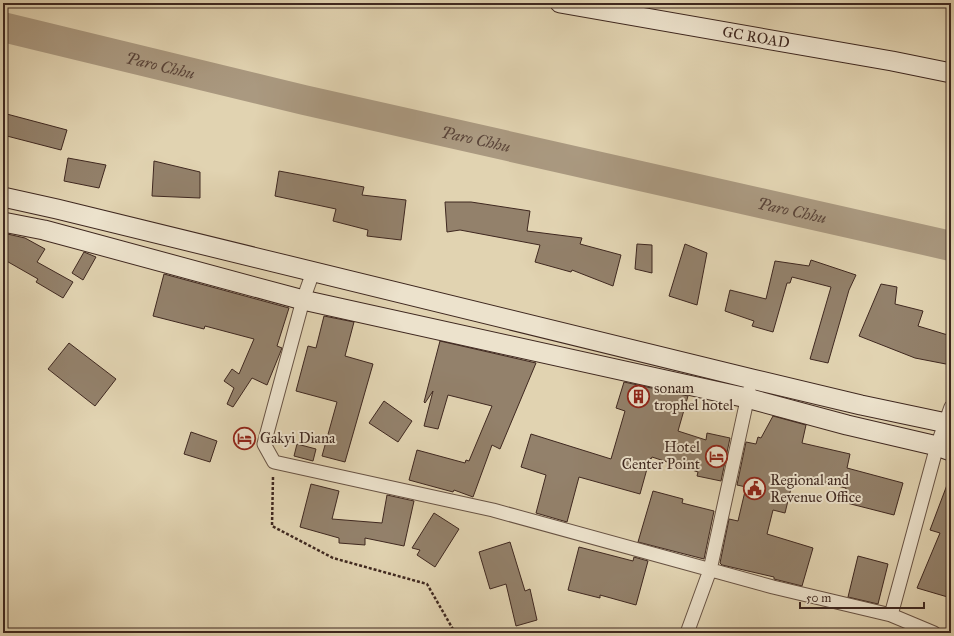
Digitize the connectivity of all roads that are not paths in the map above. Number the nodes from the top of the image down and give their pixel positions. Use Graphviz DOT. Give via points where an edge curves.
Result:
graph roads {
  1 [pos="560,3"];
  2 [pos="951,73"];
  3 [pos="3,197"];
  4 [pos="3,222"];
  5 [pos="313,272"];
  6 [pos="303,300"];
  7 [pos="752,379"];
  8 [pos="746,398"];
  9 [pos="949,417"];
  10 [pos="944,449"];
  11 [pos="710,570"];
  12 [pos="891,615"];
  13 [pos="687,633"];
  14 [pos="934,633"];
  1 -- 2 [label="street, GC ROAD"];
  3 -- 5 [label="street"];
  4 -- 6 [label="street" via="44,230"];
  5 -- 6 [label="street"];
  5 -- 7 [label="street"];
  6 -- 8 [label="street"];
  6 -- 11 [label="street" via="264,444 274,462 492,510"];
  7 -- 8 [label="street"];
  7 -- 9 [label="street" via="862,405"];
  8 -- 10 [label="street"];
  8 -- 11 [label="street"];
  9 -- 10 [label="street"];
  10 -- 12 [label="street"];
  11 -- 12 [label="street"];
  11 -- 13 [label="street"];
  12 -- 14 [label="street"];
}
